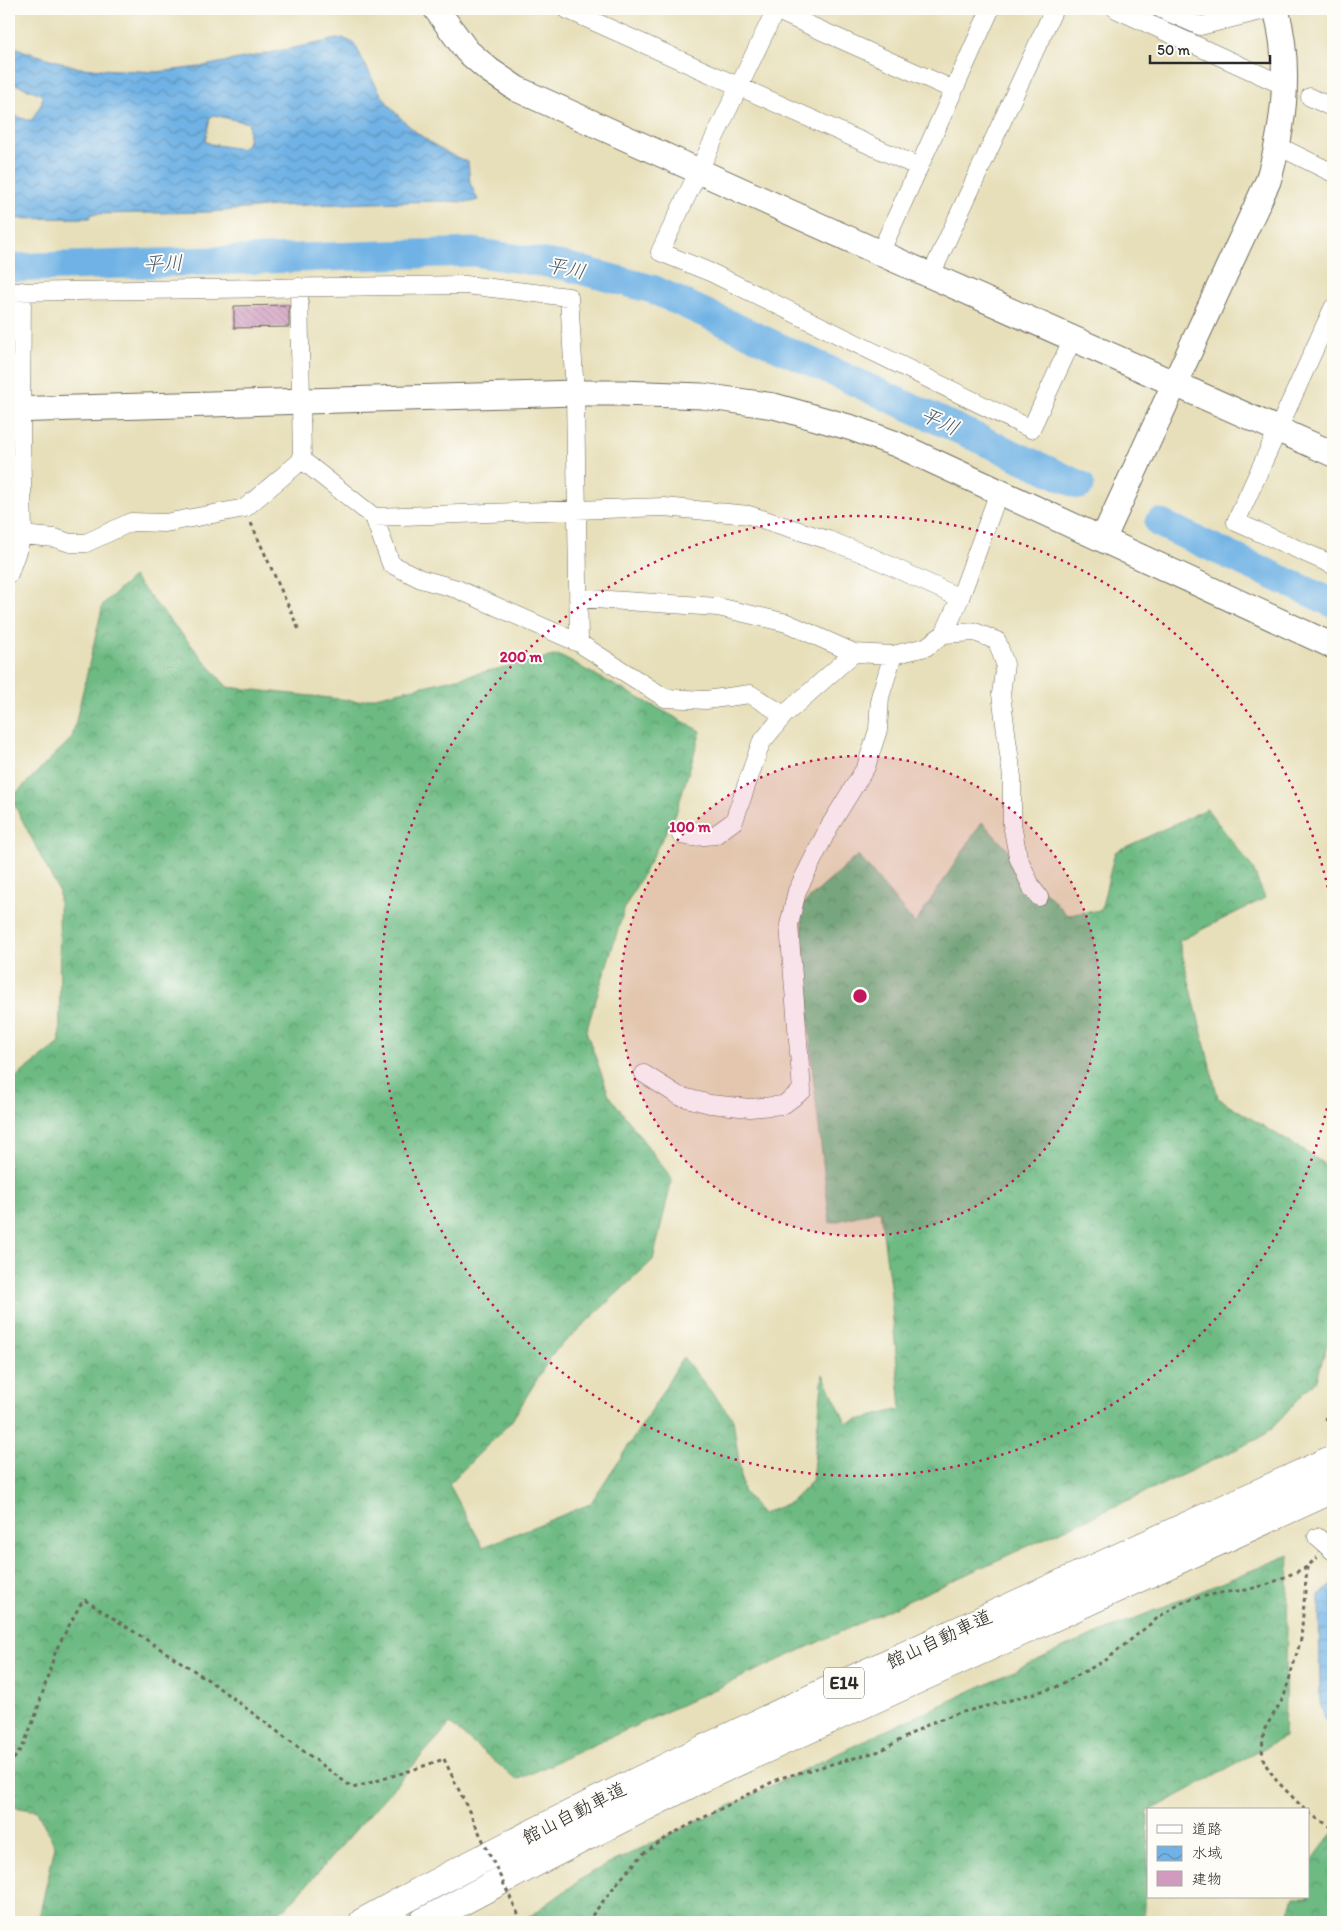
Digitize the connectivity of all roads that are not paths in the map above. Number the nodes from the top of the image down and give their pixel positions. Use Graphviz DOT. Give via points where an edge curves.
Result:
graph roads {
  1 [pos="436,9"];
  2 [pos="566,9"];
  3 [pos="775,9"];
  4 [pos="987,9"];
  5 [pos="1054,9"];
  6 [pos="1116,9"];
  7 [pos="1161,9"];
  8 [pos="1269,9"];
  9 [pos="1276,9"];
  10 [pos="1274,81"];
  11 [pos="739,87"];
  12 [pos="954,90"];
  13 [pos="1310,97"];
  14 [pos="1333,108"];
  15 [pos="1278,146"];
  16 [pos="919,167"];
  17 [pos="699,171"];
  18 [pos="1333,172"];
  19 [pos="880,253"];
  20 [pos="936,264"];
  21 [pos="299,287"];
  22 [pos="15,292"];
  23 [pos="1333,308"];
  24 [pos="1073,338"];
  25 [pos="1174,383"];
  26 [pos="575,393"];
  27 [pos="302,402"];
  28 [pos="15,410"];
  29 [pos="1278,429"];
  30 [pos="1333,454"];
  31 [pos="302,460"];
  32 [pos="999,492"];
  33 [pos="577,511"];
  34 [pos="374,516"];
  35 [pos="1108,528"];
  36 [pos="16,534"];
  37 [pos="1333,565"];
  38 [pos="9,574"];
  39 [pos="578,598"];
  40 [pos="960,598"];
  41 [pos="944,634"];
  42 [pos="579,643"];
  43 [pos="1333,646"];
  44 [pos="854,653"];
  45 [pos="893,655"];
  46 [pos="784,715"];
  47 [pos="681,835"];
  48 [pos="1039,897"];
  49 [pos="644,1074"];
  50 [pos="1333,1459"];
  51 [pos="1333,1489"];
  52 [pos="1317,1537"];
  53 [pos="1333,1550"];
  54 [pos="362,1922"];
  55 [pos="423,1922"];
  1 -- 17 [label="street" via="466,51 517,89"];
  2 -- 11 [label="street"];
  3 -- 11 [label="street"];
  3 -- 12 [label="street"];
  4 -- 12 [label="street" via="990,10"];
  5 -- 20 [label="street"];
  6 -- 10 [label="street"];
  7 -- 8 [label="street" via="1200,26"];
  9 -- 15 [label="street" via="1284,49 1285,89"];
  11 -- 16 [label="street"];
  11 -- 17 [label="street"];
  12 -- 16 [label="street"];
  13 -- 14 [label="street"];
  15 -- 18 [label="street"];
  15 -- 25 [label="street" via="1268,181"];
  16 -- 19 [label="street"];
  17 -- 19 [label="street"];
  17 -- 24 [label="street" via="660,252 712,273 1031,428"];
  19 -- 24 [label="street"];
  21 -- 22 [label="street"];
  21 -- 26 [label="street" via="466,285 569,297"];
  21 -- 27 [label="street"];
  22 -- 28 [label="street"];
  23 -- 29 [label="street"];
  24 -- 25 [label="street"];
  25 -- 29 [label="street"];
  25 -- 35 [label="street"];
  26 -- 27 [label="street"];
  26 -- 32 [label="street" via="702,396 774,406 874,435"];
  26 -- 33 [label="street"];
  27 -- 28 [label="street"];
  27 -- 31 [label="street"];
  28 -- 36 [label="street"];
  29 -- 30 [label="street"];
  29 -- 37 [label="street" via="1236,522"];
  31 -- 34 [label="street"];
  31 -- 36 [label="street" via="245,508 165,523 131,522 86,543"];
  32 -- 35 [label="street"];
  32 -- 40 [label="street"];
  33 -- 34 [label="street"];
  33 -- 39 [label="street"];
  33 -- 40 [label="street" via="664,507 750,514 867,555"];
  34 -- 42 [label="street" via="391,564 421,579 457,589"];
  35 -- 43 [label="street"];
  36 -- 38 [label="street"];
  39 -- 42 [label="street"];
  39 -- 44 [label="street" via="718,606 786,623"];
  40 -- 41 [label="street"];
  41 -- 45 [label="street" via="926,647"];
  41 -- 48 [label="street" via="975,632 998,641 1005,664 1001,694 1012,777 1012,824 1018,857"];
  42 -- 46 [label="street" via="664,698 706,700 750,694"];
  44 -- 45 [label="street"];
  44 -- 46 [label="street"];
  45 -- 49 [label="street" via="880,697 878,730 866,767 825,835 798,892 789,925 802,1091 783,1105 750,1108 710,1104 679,1096"];
  46 -- 47 [label="street" via="761,743 734,821 715,835"];
  50 -- 54 [label="highway, 館山自動車道 / E14" via="687,1756"];
  51 -- 55 [label="highway, 館山自動車道 / E14" via="700,1779"];
  52 -- 53 [label="street"];
}
